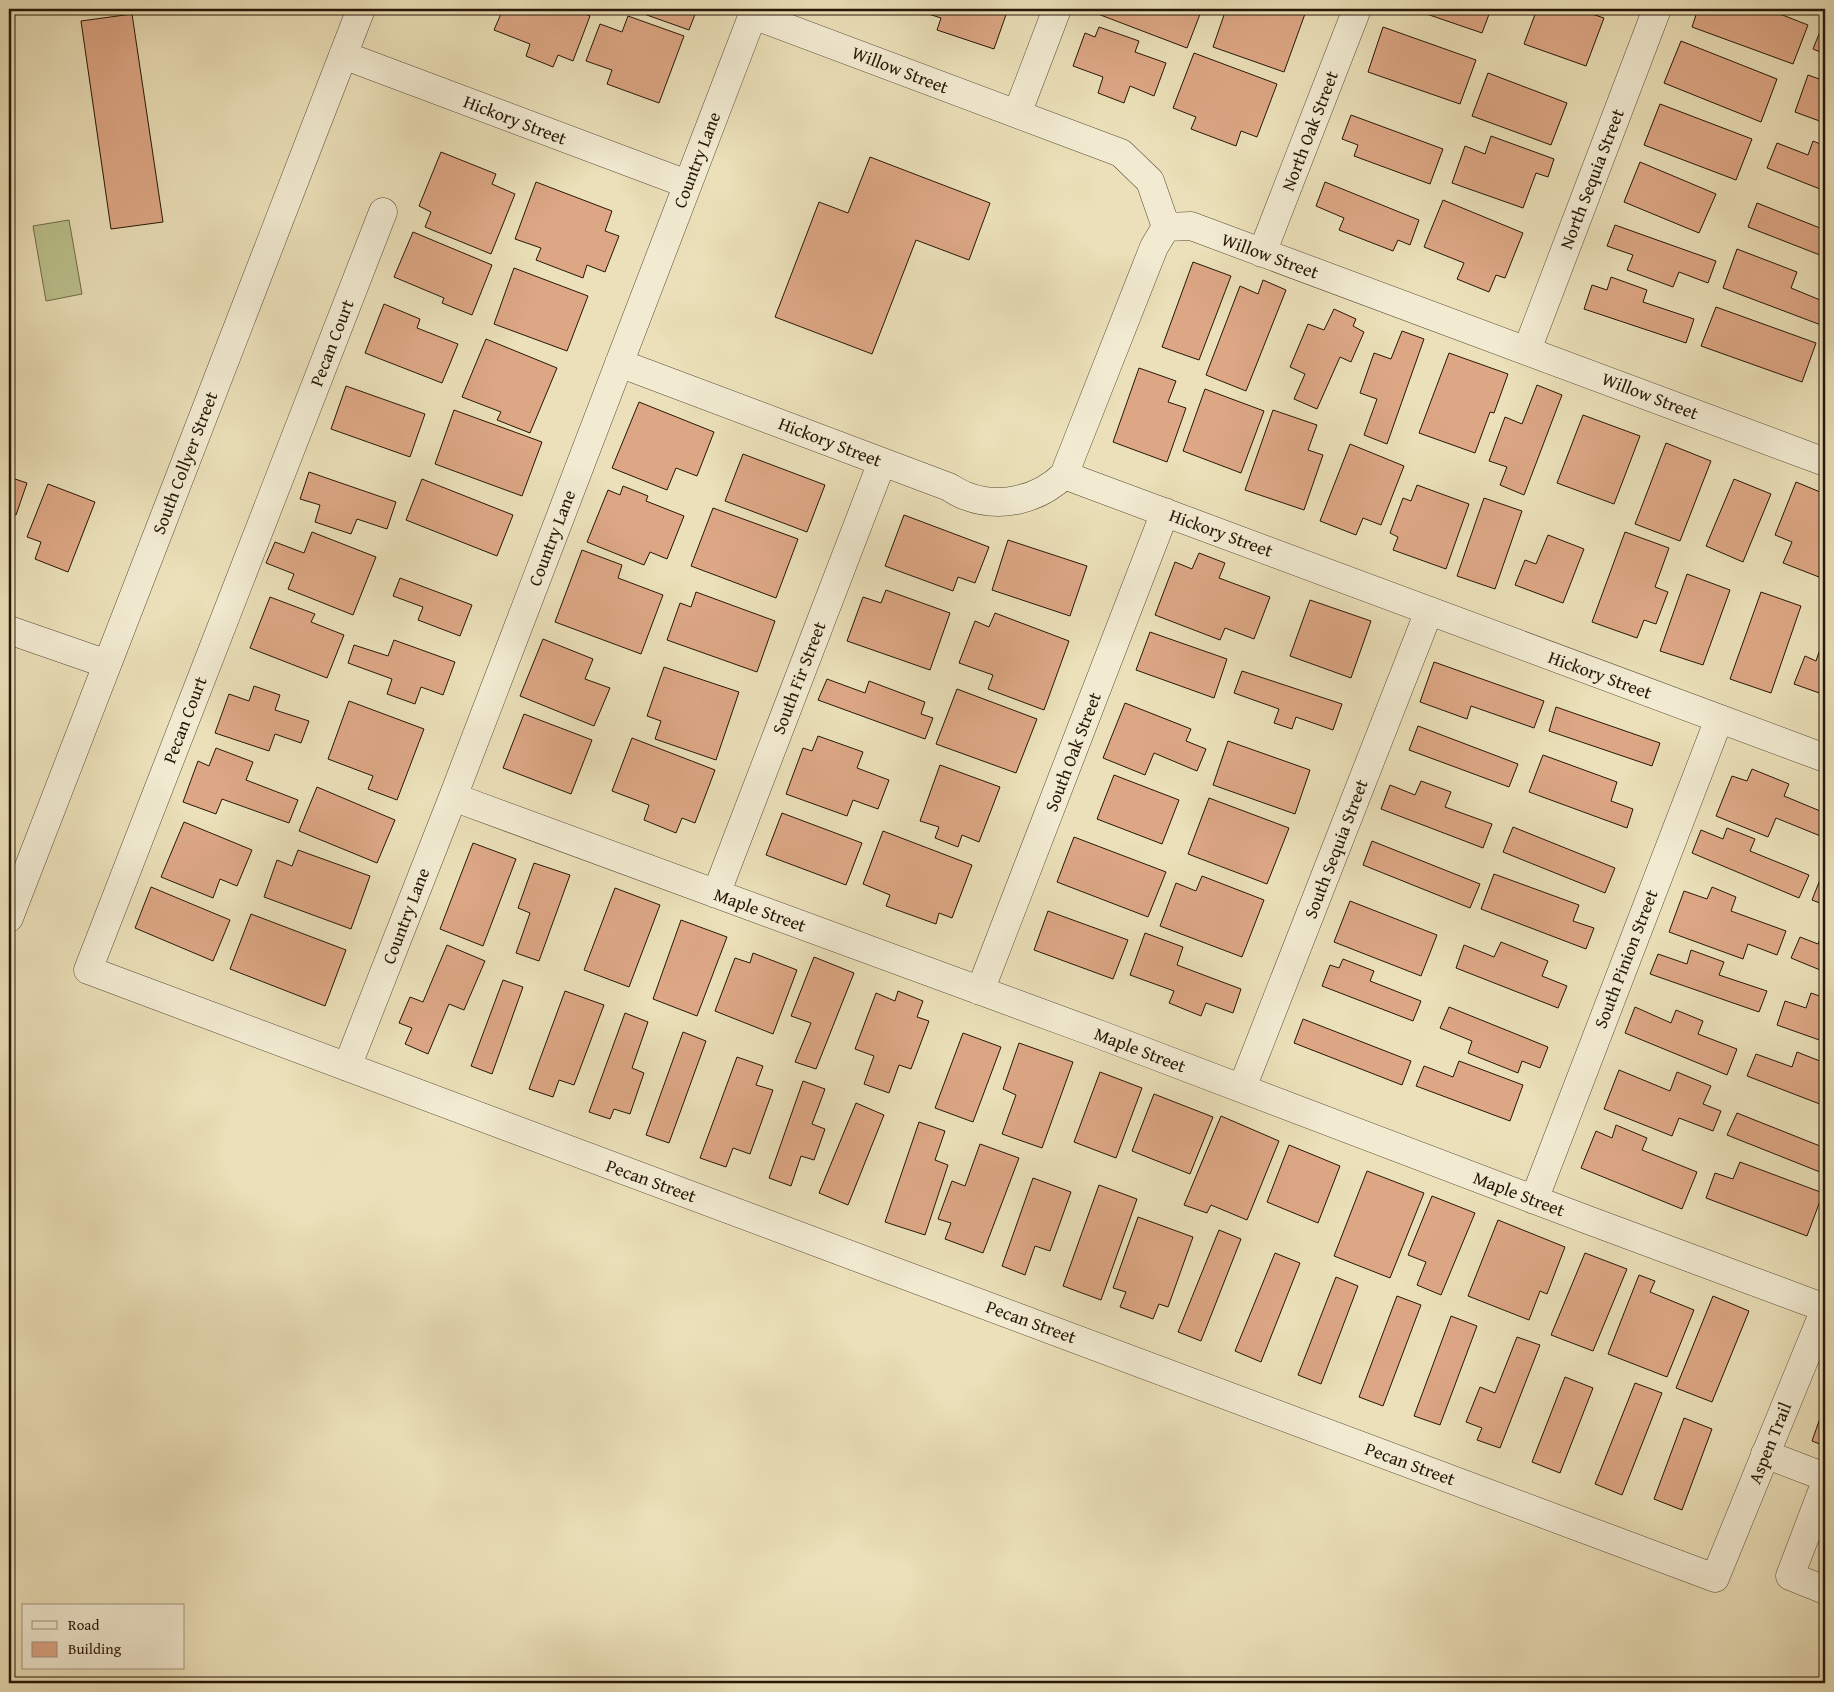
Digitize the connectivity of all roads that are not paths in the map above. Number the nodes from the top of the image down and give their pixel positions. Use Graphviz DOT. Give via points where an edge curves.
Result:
graph roads {
  1 [pos="361,9"];
  2 [pos="1057,9"];
  3 [pos="1358,9"];
  4 [pos="1657,9"];
  5 [pos="754,12"];
  6 [pos="344,55"];
  7 [pos="1017,114"];
  8 [pos="687,184"];
  9 [pos="383,212"];
  10 [pos="1166,227"];
  11 [pos="1262,253"];
  12 [pos="1527,350"];
  13 [pos="619,363"];
  14 [pos="1825,460"];
  15 [pos="882,462"];
  16 [pos="1064,475"];
  17 [pos="1165,512"];
  18 [pos="1429,611"];
  19 [pos="9,630"];
  20 [pos="107,664"];
  21 [pos="1719,719"];
  22 [pos="1825,758"];
  23 [pos="452,798"];
  24 [pos="716,894"];
  25 [pos="9,918"];
  26 [pos="980,991"];
  27 [pos="347,1067"];
  28 [pos="1242,1088"];
  29 [pos="1534,1200"];
  30 [pos="1825,1309"];
  31 [pos="1765,1454"];
  32 [pos="1825,1476"];
  33 [pos="1825,1484"];
  34 [pos="1715,1578"];
  35 [pos="1825,1590"];
  1 -- 6 [label="street, South Collyer Street"];
  2 -- 7 [label="street"];
  3 -- 11 [label="street, North Oak Street"];
  4 -- 12 [label="street, North Sequia Street"];
  5 -- 7 [label="street, Willow Street"];
  5 -- 8 [label="street, Country Lane"];
  6 -- 8 [label="street, Hickory Street"];
  6 -- 20 [label="street, South Collyer Street"];
  7 -- 10 [label="street, Willow Street" via="1121,153 1150,181"];
  8 -- 13 [label="street, Country Lane"];
  9 -- 27 [label="street, Pecan Court" via="88,970"];
  10 -- 11 [label="street, Willow Street" via="1191,226"];
  10 -- 16 [label="street" via="1154,246"];
  11 -- 12 [label="street, Willow Street"];
  12 -- 14 [label="street, Willow Street"];
  13 -- 15 [label="street, Hickory Street"];
  13 -- 23 [label="street, Country Lane"];
  15 -- 16 [label="street, Hickory Street" via="966,496 998,503 1029,498"];
  15 -- 24 [label="street, South Fir Street"];
  16 -- 17 [label="street, Hickory Street"];
  17 -- 18 [label="street, Hickory Street"];
  17 -- 26 [label="street, South Oak Street"];
  18 -- 21 [label="street, Hickory Street"];
  18 -- 28 [label="street, South Sequia Street"];
  19 -- 20 [label="street"];
  20 -- 25 [label="street, South Collyer Street"];
  21 -- 22 [label="street, Hickory Street"];
  21 -- 29 [label="street, South Pinion Street"];
  23 -- 24 [label="street, Maple Street"];
  23 -- 27 [label="street, Country Lane"];
  24 -- 26 [label="street, Maple Street"];
  26 -- 28 [label="street, Maple Street"];
  27 -- 34 [label="street, Pecan Street"];
  28 -- 29 [label="street, Maple Street"];
  29 -- 30 [label="street, Maple Street"];
  30 -- 31 [label="street, Aspen Trail"];
  31 -- 32 [label="street"];
  31 -- 34 [label="street, Aspen Trail"];
  33 -- 35 [label="street" via="1790,1576"];
}
